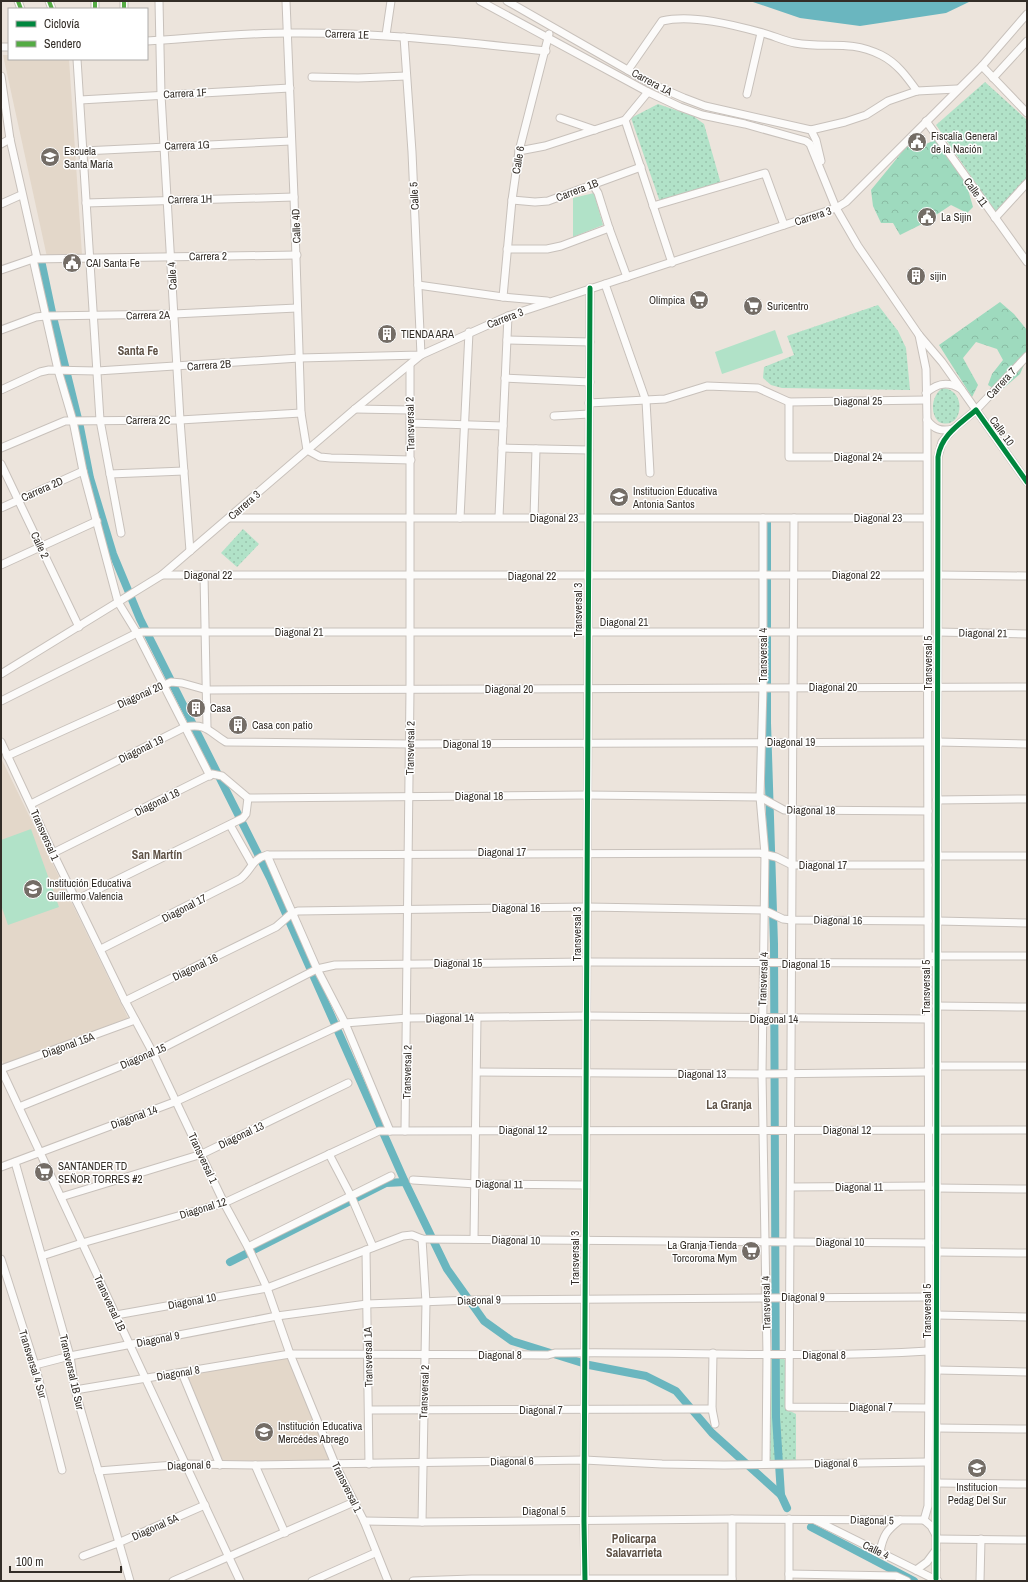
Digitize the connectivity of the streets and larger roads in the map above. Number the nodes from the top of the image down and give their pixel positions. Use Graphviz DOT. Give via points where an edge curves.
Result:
graph roads {
  1 [pos="159,1"];
  2 [pos="286,1"];
  3 [pos="391,1"];
  4 [pos="480,1"];
  5 [pos="507,1"];
  6 [pos="1027,14"];
  7 [pos="552,25"];
  8 [pos="288,33"];
  9 [pos="761,33"];
  10 [pos="386,35"];
  11 [pos="404,37"];
  12 [pos="548,37"];
  13 [pos="160,40"];
  14 [pos="148,41"];
  15 [pos="1027,41"];
  16 [pos="546,51"];
  17 [pos="77,60"];
  18 [pos="982,66"];
  19 [pos="628,70"];
  20 [pos="1,76"];
  21 [pos="406,76"];
  22 [pos="312,77"];
  23 [pos="993,78"];
  24 [pos="290,88"];
  25 [pos="957,89"];
  26 [pos="2,90"];
  27 [pos="917,91"];
  28 [pos="648,92"];
  29 [pos="161,94"];
  30 [pos="747,94"];
  31 [pos="80,100"];
  32 [pos="1027,113"];
  33 [pos="560,118"];
  34 [pos="625,120"];
  35 [pos="926,121"];
  36 [pos="596,130"];
  37 [pos="811,130"];
  38 [pos="10,139"];
  39 [pos="292,142"];
  40 [pos="1,144"];
  41 [pos="164,146"];
  42 [pos="83,151"];
  43 [pos="519,151"];
  44 [pos="641,167"];
  45 [pos="1027,183"];
  46 [pos="593,185"];
  47 [pos="828,189"];
  48 [pos="21,195"];
  49 [pos="294,198"];
  50 [pos="167,200"];
  51 [pos="512,200"];
  52 [pos="86,203"];
  53 [pos="1,204"];
  54 [pos="653,206"];
  55 [pos="836,208"];
  56 [pos="995,218"];
  57 [pos="784,225"];
  58 [pos="609,228"];
  59 [pos="507,249"];
  60 [pos="297,255"];
  61 [pos="89,257"];
  62 [pos="170,257"];
  63 [pos="37,258"];
  64 [pos="1027,262"];
  65 [pos="672,263"];
  66 [pos="1,270"];
  67 [pos="628,277"];
  68 [pos="605,284"];
  69 [pos="418,285"];
  70 [pos="590,288"];
  71 [pos="503,297"];
  72 [pos="550,301"];
  73 [pos="297,308"];
  74 [pos="174,314"];
  75 [pos="47,316"];
  76 [pos="94,316"];
  77 [pos="508,316"];
  78 [pos="1,330"];
  79 [pos="469,332"];
  80 [pos="920,335"];
  81 [pos="507,340"];
  82 [pos="590,342"];
  83 [pos="421,355"];
  84 [pos="1027,356"];
  85 [pos="298,358"];
  86 [pos="410,365"];
  87 [pos="177,367"];
  88 [pos="60,370"];
  89 [pos="97,370"];
  90 [pos="505,378"];
  91 [pos="590,382"];
  92 [pos="1,390"];
  93 [pos="963,390"];
  94 [pos="926,397"];
  95 [pos="646,401"];
  96 [pos="789,402"];
  97 [pos="589,403"];
  98 [pos="355,409"];
  99 [pos="410,410"];
  100 [pos="976,410"];
  101 [pos="301,413"];
  102 [pos="589,414"];
  103 [pos="554,416"];
  104 [pos="100,420"];
  105 [pos="180,420"];
  106 [pos="927,420"];
  107 [pos="74,421"];
  108 [pos="410,423"];
  109 [pos="464,425"];
  110 [pos="503,426"];
  111 [pos="953,429"];
  112 [pos="1,448"];
  113 [pos="502,448"];
  114 [pos="536,449"];
  115 [pos="307,450"];
  116 [pos="589,450"];
  117 [pos="926,457"];
  118 [pos="411,460"];
  119 [pos="1,464"];
  120 [pos="1027,467"];
  121 [pos="83,471"];
  122 [pos="184,471"];
  123 [pos="650,473"];
  124 [pos="1021,473"];
  125 [pos="110,474"];
  126 [pos="1027,482"];
  127 [pos="18,500"];
  128 [pos="1,508"];
  129 [pos="498,517"];
  130 [pos="229,518"];
  131 [pos="460,518"];
  132 [pos="534,518"];
  133 [pos="589,518"];
  134 [pos="763,518"];
  135 [pos="794,518"];
  136 [pos="926,518"];
  137 [pos="410,519"];
  138 [pos="97,521"];
  139 [pos="121,533"];
  140 [pos="41,547"];
  141 [pos="190,550"];
  142 [pos="1,565"];
  143 [pos="162,575"];
  144 [pos="204,575"];
  145 [pos="588,575"];
  146 [pos="765,575"];
  147 [pos="794,575"];
  148 [pos="926,575"];
  149 [pos="939,575"];
  150 [pos="410,576"];
  151 [pos="1027,576"];
  152 [pos="121,600"];
  153 [pos="78,627"];
  154 [pos="140,632"];
  155 [pos="206,632"];
  156 [pos="588,632"];
  157 [pos="765,632"];
  158 [pos="793,632"];
  159 [pos="926,632"];
  160 [pos="938,632"];
  161 [pos="410,633"];
  162 [pos="1027,634"];
  163 [pos="1,674"];
  164 [pos="167,683"];
  165 [pos="764,687"];
  166 [pos="926,687"];
  167 [pos="938,687"];
  168 [pos="1027,687"];
  169 [pos="588,688"];
  170 [pos="793,688"];
  171 [pos="410,689"];
  172 [pos="207,690"];
  173 [pos="1,701"];
  174 [pos="186,727"];
  175 [pos="207,728"];
  176 [pos="1,742"];
  177 [pos="793,742"];
  178 [pos="926,742"];
  179 [pos="938,742"];
  180 [pos="588,743"];
  181 [pos="763,743"];
  182 [pos="410,744"];
  183 [pos="1027,744"];
  184 [pos="7,756"];
  185 [pos="211,775"];
  186 [pos="409,796"];
  187 [pos="587,796"];
  188 [pos="248,798"];
  189 [pos="763,798"];
  190 [pos="1027,799"];
  191 [pos="937,800"];
  192 [pos="31,804"];
  193 [pos="792,810"];
  194 [pos="928,811"];
  195 [pos="232,824"];
  196 [pos="587,852"];
  197 [pos="53,853"];
  198 [pos="408,853"];
  199 [pos="767,854"];
  200 [pos="265,855"];
  201 [pos="937,856"];
  202 [pos="1027,856"];
  203 [pos="253,862"];
  204 [pos="792,865"];
  205 [pos="928,865"];
  206 [pos="76,900"];
  207 [pos="587,907"];
  208 [pos="408,908"];
  209 [pos="766,911"];
  210 [pos="290,915"];
  211 [pos="792,920"];
  212 [pos="928,921"];
  213 [pos="936,921"];
  214 [pos="1027,923"];
  215 [pos="101,949"];
  216 [pos="1027,956"];
  217 [pos="928,960"];
  218 [pos="936,960"];
  219 [pos="586,962"];
  220 [pos="408,963"];
  221 [pos="768,964"];
  222 [pos="792,964"];
  223 [pos="316,970"];
  224 [pos="125,1001"];
  225 [pos="936,1006"];
  226 [pos="1027,1007"];
  227 [pos="586,1016"];
  228 [pos="477,1017"];
  229 [pos="408,1018"];
  230 [pos="764,1019"];
  231 [pos="792,1019"];
  232 [pos="928,1019"];
  233 [pos="135,1020"];
  234 [pos="345,1023"];
  235 [pos="153,1053"];
  236 [pos="936,1066"];
  237 [pos="1027,1066"];
  238 [pos="1,1069"];
  239 [pos="477,1072"];
  240 [pos="927,1072"];
  241 [pos="792,1073"];
  242 [pos="586,1074"];
  243 [pos="764,1074"];
  244 [pos="348,1083"];
  245 [pos="177,1101"];
  246 [pos="19,1107"];
  247 [pos="765,1129"];
  248 [pos="789,1129"];
  249 [pos="586,1130"];
  250 [pos="927,1130"];
  251 [pos="936,1130"];
  252 [pos="1027,1130"];
  253 [pos="385,1131"];
  254 [pos="405,1131"];
  255 [pos="477,1131"];
  256 [pos="40,1152"];
  257 [pos="202,1154"];
  258 [pos="329,1154"];
  259 [pos="15,1162"];
  260 [pos="1,1167"];
  261 [pos="391,1176"];
  262 [pos="413,1180"];
  263 [pos="476,1184"];
  264 [pos="585,1185"];
  265 [pos="928,1186"];
  266 [pos="791,1187"];
  267 [pos="936,1188"];
  268 [pos="1027,1189"];
  269 [pos="351,1196"];
  270 [pos="61,1197"];
  271 [pos="224,1203"];
  272 [pos="422,1239"];
  273 [pos="474,1239"];
  274 [pos="585,1240"];
  275 [pos="768,1242"];
  276 [pos="788,1242"];
  277 [pos="82,1243"];
  278 [pos="929,1243"];
  279 [pos="373,1247"];
  280 [pos="248,1248"];
  281 [pos="366,1250"];
  282 [pos="937,1252"];
  283 [pos="1027,1253"];
  284 [pos="42,1256"];
  285 [pos="1,1259"];
  286 [pos="267,1288"];
  287 [pos="928,1297"];
  288 [pos="768,1298"];
  289 [pos="788,1298"];
  290 [pos="585,1299"];
  291 [pos="426,1302"];
  292 [pos="367,1304"];
  293 [pos="116,1315"];
  294 [pos="937,1315"];
  295 [pos="277,1316"];
  296 [pos="1027,1317"];
  297 [pos="130,1345"];
  298 [pos="928,1351"];
  299 [pos="713,1353"];
  300 [pos="290,1354"];
  301 [pos="368,1354"];
  302 [pos="425,1355"];
  303 [pos="770,1355"];
  304 [pos="788,1355"];
  305 [pos="70,1356"];
  306 [pos="584,1356"];
  307 [pos="35,1365"];
  308 [pos="937,1370"];
  309 [pos="1027,1372"];
  310 [pos="182,1373"];
  311 [pos="146,1379"];
  312 [pos="75,1390"];
  313 [pos="928,1408"];
  314 [pos="584,1409"];
  315 [pos="712,1409"];
  316 [pos="369,1410"];
  317 [pos="423,1410"];
  318 [pos="715,1424"];
  319 [pos="937,1428"];
  320 [pos="1027,1429"];
  321 [pos="584,1460"];
  322 [pos="927,1462"];
  323 [pos="423,1463"];
  324 [pos="186,1464"];
  325 [pos="335,1464"];
  326 [pos="369,1464"];
  327 [pos="766,1464"];
  328 [pos="220,1465"];
  329 [pos="255,1465"];
  330 [pos="62,1470"];
  331 [pos="98,1471"];
  332 [pos="937,1484"];
  333 [pos="1027,1484"];
  334 [pos="354,1502"];
  335 [pos="205,1505"];
  336 [pos="732,1519"];
  337 [pos="793,1519"];
  338 [pos="810,1519"];
  339 [pos="901,1520"];
  340 [pos="924,1520"];
  341 [pos="364,1521"];
  342 [pos="584,1521"];
  343 [pos="422,1522"];
  344 [pos="286,1533"];
  345 [pos="936,1538"];
  346 [pos="981,1539"];
  347 [pos="1027,1540"];
  348 [pos="118,1543"];
  349 [pos="936,1550"];
  350 [pos="880,1552"];
  351 [pos="375,1553"];
  352 [pos="83,1556"];
  353 [pos="229,1557"];
  354 [pos="916,1570"];
  355 [pos="789,1578"];
  356 [pos="872,1579"];
  357 [pos="472,1580"];
  358 [pos="503,1580"];
  359 [pos="585,1580"];
  360 [pos="732,1580"];
  361 [pos="938,1580"];
  362 [pos="130,1581"];
  363 [pos="173,1581"];
  364 [pos="240,1581"];
  365 [pos="312,1581"];
  366 [pos="388,1581"];
  367 [pos="413,1581"];
  368 [pos="907,1581"];
  369 [pos="980,1581"];
  1 -- 13 [label="street, Calle 4"];
  2 -- 8 [label="street, Calle 4D"];
  3 -- 10 [label="street"];
  4 -- 12 [label="street, Carrera 1A"];
  5 -- 7 [label="street, Carrera 1A"];
  6 -- 18 [label="street, Carrera 3"];
  7 -- 12 [label="street, Calle 6"];
  7 -- 19 [label="street, Carrera 1A"];
  8 -- 10 [label="street, Carrera 1E"];
  8 -- 13 [label="street, Carrera 1E"];
  8 -- 24 [label="street, Calle 4D"];
  9 -- 19 [label="street" via="729,24 674,18 662,21"];
  9 -- 27 [label="street" via="800,44 857,46 898,66"];
  9 -- 30 [label="street"];
  10 -- 11 [label="street, Carrera 1E"];
  11 -- 16 [label="street, Carrera 1E"];
  11 -- 21 [label="street, Calle 5"];
  12 -- 16 [label="street, Calle 6"];
  12 -- 28 [label="street, Carrera 1A"];
  13 -- 14 [label="street, Carrera 1E"];
  13 -- 29 [label="street, Calle 4"];
  15 -- 23 [label="street"];
  16 -- 43 [label="street, Calle 6"];
  17 -- 31 [label="street"];
  18 -- 23 [label="street"];
  18 -- 25 [label="street, Carrera 3"];
  19 -- 37 [label="street, Carrera 1A" via="652,84 706,106"];
  20 -- 26 [label="street"];
  21 -- 22 [label="street"];
  21 -- 69 [label="street, Calle 5"];
  23 -- 32 [label="street"];
  24 -- 29 [label="street, Carrera 1F"];
  24 -- 39 [label="street, Calle 4D"];
  25 -- 27 [label="street, Carrera 1A"];
  25 -- 35 [label="street, Carrera 3"];
  26 -- 38 [label="street"];
  27 -- 37 [label="street, Carrera 1A" via="888,102 866,115"];
  28 -- 34 [label="street, Carrera 1A"];
  28 -- 47 [label="street, Carrera 1A" via="702,115 806,141 810,144"];
  29 -- 31 [label="street, Carrera 1F"];
  29 -- 41 [label="street, Calle 4"];
  31 -- 42 [label="street"];
  33 -- 36 [label="street"];
  34 -- 36 [label="street"];
  34 -- 44 [label="street"];
  35 -- 55 [label="street, Carrera 3" via="846,202"];
  35 -- 56 [label="street, Calle 11"];
  36 -- 43 [label="street" via="532,150"];
  37 -- 47 [label="street" via="816,140"];
  38 -- 40 [label="street"];
  38 -- 48 [label="street"];
  39 -- 41 [label="street, Carrera 1G"];
  39 -- 49 [label="street, Calle 4D"];
  41 -- 42 [label="street, Carrera 1G"];
  41 -- 50 [label="street, Calle 4"];
  42 -- 52 [label="street"];
  43 -- 51 [label="street, Calle 6"];
  44 -- 46 [label="street, Carrera 1B"];
  44 -- 54 [label="street"];
  45 -- 56 [label="street"];
  46 -- 51 [label="street, Carrera 1B" via="548,201"];
  46 -- 58 [label="street"];
  47 -- 55 [label="street, Calle 10"];
  48 -- 53 [label="street"];
  48 -- 63 [label="street"];
  49 -- 50 [label="street, Carrera 1H"];
  49 -- 60 [label="street, Calle 4D"];
  50 -- 52 [label="street, Carrera 1H"];
  50 -- 62 [label="street, Calle 4"];
  51 -- 59 [label="street, Calle 6"];
  52 -- 61 [label="street"];
  54 -- 57 [label="street" via="765,173"];
  54 -- 65 [label="street"];
  55 -- 57 [label="street, Carrera 3"];
  55 -- 80 [label="street, Calle 10" via="858,246"];
  56 -- 64 [label="street, Calle 11"];
  57 -- 65 [label="street, Carrera 3"];
  58 -- 59 [label="street" via="547,249"];
  58 -- 67 [label="street"];
  59 -- 71 [label="street, Calle 6"];
  60 -- 62 [label="street, Carrera 2"];
  60 -- 73 [label="street, Calle 4D"];
  61 -- 62 [label="street, Carrera 2"];
  61 -- 63 [label="street, Carrera 2"];
  61 -- 76 [label="street"];
  62 -- 74 [label="street, Calle 4"];
  63 -- 66 [label="street, Carrera 2"];
  63 -- 75 [label="street"];
  65 -- 67 [label="street, Carrera 3"];
  67 -- 68 [label="street, Carrera 3"];
  68 -- 70 [label="street, Carrera 3"];
  68 -- 95 [label="street"];
  69 -- 71 [label="street"];
  69 -- 83 [label="street, Calle 5"];
  70 -- 72 [label="street, Carrera 3"];
  70 -- 82 [label="street, Transversal 3"];
  71 -- 72 [label="street"];
  72 -- 77 [label="street, Carrera 3"];
  73 -- 74 [label="street, Carrera 2A"];
  73 -- 85 [label="street, Calle 4D"];
  74 -- 76 [label="street, Carrera 2A"];
  74 -- 87 [label="street, Calle 4"];
  75 -- 76 [label="street, Carrera 2A"];
  75 -- 78 [label="street, Carrera 2A" via="36,317"];
  75 -- 88 [label="street"];
  76 -- 89 [label="street"];
  77 -- 79 [label="street, Carrera 3"];
  77 -- 81 [label="street"];
  79 -- 83 [label="street, Carrera 3"];
  79 -- 109 [label="street"];
  80 -- 93 [label="street, Calle 10"];
  80 -- 94 [label="street, Calle 10" via="925,364"];
  81 -- 82 [label="street"];
  81 -- 90 [label="street"];
  82 -- 91 [label="street, Transversal 3"];
  83 -- 85 [label="street, Carrera 2B"];
  83 -- 86 [label="street, Carrera 3"];
  84 -- 100 [label="street, Carrera 7"];
  85 -- 87 [label="street, Carrera 2B"];
  85 -- 101 [label="street, Calle 4D"];
  86 -- 98 [label="street, Carrera 3"];
  86 -- 99 [label="street, Transversal 2"];
  87 -- 89 [label="street, Carrera 2B"];
  87 -- 105 [label="street, Calle 4"];
  88 -- 89 [label="street, Carrera 2B"];
  88 -- 92 [label="street, Carrera 2B" via="40,372"];
  88 -- 107 [label="street"];
  89 -- 104 [label="street"];
  90 -- 91 [label="street"];
  90 -- 110 [label="street"];
  91 -- 97 [label="street, Transversal 3"];
  93 -- 94 [label="street" via="944,384 932,387"];
  93 -- 100 [label="street, Calle 10"];
  94 -- 96 [label="street, Diagonal 25"];
  94 -- 106 [label="street, Calle 10"];
  95 -- 96 [label="street" via="675,397 707,386 758,388"];
  95 -- 97 [label="street"];
  95 -- 123 [label="street"];
  96 -- 117 [label="street, Diagonal 24" via="789,457"];
  97 -- 102 [label="street, Transversal 3"];
  98 -- 99 [label="street"];
  98 -- 115 [label="street, Carrera 3"];
  99 -- 108 [label="street, Transversal 2"];
  100 -- 111 [label="street, Transversal 5"];
  100 -- 124 [label="street, Calle 10"];
  101 -- 105 [label="street, Carrera 2C"];
  101 -- 115 [label="street, Calle 4D"];
  102 -- 103 [label="street"];
  102 -- 116 [label="street, Transversal 3"];
  104 -- 105 [label="street, Carrera 2C"];
  104 -- 107 [label="street, Carrera 2C"];
  104 -- 125 [label="street"];
  105 -- 122 [label="street, Calle 4"];
  106 -- 111 [label="street" via="938,430"];
  106 -- 117 [label="street, Transversal 5"];
  107 -- 112 [label="street, Carrera 2C" via="58,423"];
  107 -- 121 [label="street"];
  108 -- 109 [label="street"];
  108 -- 118 [label="street, Transversal 2"];
  109 -- 110 [label="street"];
  109 -- 131 [label="street"];
  110 -- 113 [label="street"];
  111 -- 149 [label="street, Transversal 5" via="942,442 938,457"];
  113 -- 114 [label="street"];
  113 -- 129 [label="street"];
  114 -- 116 [label="street"];
  114 -- 132 [label="street"];
  115 -- 118 [label="street" via="320,457 330,458"];
  115 -- 130 [label="street, Carrera 3"];
  116 -- 133 [label="street, Transversal 3"];
  117 -- 136 [label="street, Transversal 5"];
  118 -- 137 [label="street, Transversal 2"];
  119 -- 127 [label="street, Calle 2"];
  120 -- 124 [label="street"];
  121 -- 127 [label="street, Carrera 2D"];
  121 -- 138 [label="street"];
  122 -- 125 [label="street"];
  122 -- 141 [label="street, Calle 4"];
  124 -- 126 [label="street, Calle 10"];
  125 -- 139 [label="street"];
  127 -- 128 [label="street, Carrera 2D"];
  127 -- 140 [label="street, Calle 2"];
  129 -- 131 [label="street, Diagonal 23"];
  129 -- 132 [label="street, Diagonal 23"];
  130 -- 137 [label="street, Diagonal 23"];
  130 -- 141 [label="street, Carrera 3"];
  131 -- 137 [label="street, Diagonal 23"];
  132 -- 133 [label="street, Diagonal 23"];
  133 -- 134 [label="street, Diagonal 23"];
  133 -- 145 [label="street, Transversal 3"];
  134 -- 135 [label="street, Diagonal 23"];
  134 -- 146 [label="street, Transversal 4"];
  135 -- 136 [label="street, Diagonal 23"];
  135 -- 147 [label="street"];
  136 -- 148 [label="street, Transversal 5"];
  137 -- 150 [label="street, Transversal 2"];
  138 -- 140 [label="street"];
  138 -- 152 [label="street"];
  140 -- 142 [label="street"];
  140 -- 153 [label="street, Calle 2"];
  141 -- 143 [label="street, Carrera 3"];
  143 -- 144 [label="street, Diagonal 22"];
  143 -- 152 [label="street, Carrera 3"];
  144 -- 150 [label="street, Diagonal 22"];
  144 -- 155 [label="street"];
  145 -- 146 [label="street, Diagonal 22"];
  145 -- 150 [label="street, Diagonal 22"];
  145 -- 156 [label="street, Transversal 3"];
  146 -- 147 [label="street, Diagonal 22"];
  146 -- 157 [label="street, Transversal 4"];
  147 -- 148 [label="street, Diagonal 22"];
  147 -- 158 [label="street"];
  148 -- 159 [label="street, Transversal 5"];
  149 -- 151 [label="street"];
  149 -- 160 [label="street, Transversal 5"];
  150 -- 161 [label="street, Transversal 2"];
  152 -- 153 [label="street, Carrera 3"];
  152 -- 154 [label="street"];
  153 -- 163 [label="street, Carrera 3"];
  154 -- 155 [label="street, Diagonal 21"];
  154 -- 164 [label="street"];
  154 -- 173 [label="street, Diagonal 21"];
  155 -- 161 [label="street, Diagonal 21"];
  155 -- 172 [label="street"];
  156 -- 157 [label="street, Diagonal 21"];
  156 -- 161 [label="street, Diagonal 21"];
  156 -- 169 [label="street, Transversal 3"];
  157 -- 158 [label="street, Diagonal 21"];
  157 -- 165 [label="street, Transversal 4"];
  158 -- 159 [label="street, Diagonal 21"];
  158 -- 170 [label="street"];
  159 -- 166 [label="street, Transversal 5"];
  160 -- 162 [label="street, Diagonal 21"];
  160 -- 167 [label="street, Transversal 5"];
  161 -- 171 [label="street, Transversal 2"];
  164 -- 172 [label="street, Diagonal 20" via="182,683"];
  164 -- 174 [label="street"];
  164 -- 184 [label="street, Diagonal 20"];
  165 -- 169 [label="street, Diagonal 20"];
  165 -- 170 [label="street, Diagonal 20"];
  165 -- 181 [label="street, Transversal 4"];
  166 -- 167 [label="street, Diagonal 20"];
  166 -- 170 [label="street, Diagonal 20"];
  166 -- 178 [label="street, Transversal 5"];
  167 -- 168 [label="street, Diagonal 20"];
  167 -- 179 [label="street, Transversal 5"];
  169 -- 171 [label="street, Diagonal 20"];
  169 -- 180 [label="street, Transversal 3"];
  170 -- 177 [label="street"];
  171 -- 172 [label="street, Diagonal 20"];
  171 -- 182 [label="street, Transversal 2"];
  172 -- 175 [label="street"];
  174 -- 175 [label="street, Diagonal 19"];
  174 -- 185 [label="street"];
  174 -- 192 [label="street, Diagonal 19"];
  175 -- 182 [label="street, Diagonal 19" via="226,742"];
  176 -- 184 [label="street, Transversal 1"];
  177 -- 178 [label="street, Diagonal 19"];
  177 -- 181 [label="street, Diagonal 19"];
  177 -- 193 [label="street"];
  178 -- 194 [label="street, Transversal 5"];
  179 -- 183 [label="street"];
  179 -- 191 [label="street, Transversal 5"];
  180 -- 181 [label="street, Diagonal 19"];
  180 -- 182 [label="street, Diagonal 19"];
  180 -- 187 [label="street, Transversal 3"];
  181 -- 189 [label="street, Transversal 4"];
  182 -- 186 [label="street, Transversal 2"];
  184 -- 192 [label="street, Transversal 1"];
  185 -- 188 [label="street" via="222,776"];
  185 -- 197 [label="street, Diagonal 18"];
  186 -- 187 [label="street, Diagonal 18"];
  186 -- 188 [label="street, Diagonal 18"];
  186 -- 198 [label="street, Transversal 2"];
  187 -- 189 [label="street, Diagonal 18"];
  187 -- 196 [label="street, Transversal 3"];
  188 -- 195 [label="street" via="246,814"];
  189 -- 193 [label="street, Diagonal 18" via="784,810"];
  189 -- 199 [label="street, Transversal 4"];
  190 -- 191 [label="street"];
  191 -- 201 [label="street, Transversal 5"];
  192 -- 197 [label="street, Transversal 1"];
  193 -- 194 [label="street, Diagonal 18"];
  193 -- 204 [label="street"];
  194 -- 205 [label="street, Transversal 5"];
  195 -- 203 [label="street"];
  195 -- 206 [label="street"];
  196 -- 198 [label="street, Diagonal 17"];
  196 -- 199 [label="street, Diagonal 17"];
  196 -- 207 [label="street, Transversal 3"];
  197 -- 206 [label="street, Transversal 1"];
  198 -- 200 [label="street, Diagonal 17"];
  198 -- 208 [label="street, Transversal 2"];
  199 -- 204 [label="street, Diagonal 17"];
  199 -- 209 [label="street, Transversal 4"];
  200 -- 203 [label="street, Diagonal 17"];
  200 -- 210 [label="street"];
  201 -- 202 [label="street"];
  201 -- 213 [label="street, Transversal 5"];
  203 -- 215 [label="street, Diagonal 17" via="240,879"];
  204 -- 205 [label="street, Diagonal 17"];
  204 -- 211 [label="street"];
  205 -- 212 [label="street, Transversal 5"];
  206 -- 215 [label="street, Transversal 1"];
  207 -- 208 [label="street, Diagonal 16"];
  207 -- 209 [label="street, Diagonal 16"];
  207 -- 219 [label="street, Transversal 3"];
  208 -- 210 [label="street, Diagonal 16" via="298,911"];
  208 -- 220 [label="street, Transversal 2"];
  209 -- 211 [label="street, Diagonal 16"];
  209 -- 221 [label="street, Transversal 4"];
  210 -- 223 [label="street"];
  210 -- 224 [label="street, Diagonal 16" via="276,927"];
  211 -- 212 [label="street, Diagonal 16"];
  211 -- 222 [label="street"];
  212 -- 217 [label="street, Transversal 5"];
  213 -- 214 [label="street"];
  213 -- 218 [label="street, Transversal 5"];
  215 -- 224 [label="street, Transversal 1"];
  216 -- 218 [label="street"];
  217 -- 218 [label="street, Diagonal 15"];
  217 -- 222 [label="street, Diagonal 15"];
  217 -- 232 [label="street, Transversal 5"];
  218 -- 225 [label="street, Transversal 5"];
  219 -- 220 [label="street, Diagonal 15"];
  219 -- 221 [label="street, Diagonal 15"];
  219 -- 227 [label="street, Transversal 3"];
  220 -- 223 [label="street, Diagonal 15" via="335,965"];
  220 -- 229 [label="street, Transversal 2"];
  221 -- 222 [label="street, Diagonal 15"];
  221 -- 230 [label="street, Transversal 4"];
  222 -- 231 [label="street"];
  223 -- 234 [label="street"];
  223 -- 235 [label="street, Diagonal 15"];
  224 -- 233 [label="street, Transversal 1"];
  225 -- 226 [label="street"];
  225 -- 236 [label="street, Transversal 5"];
  227 -- 228 [label="street, Diagonal 14"];
  227 -- 230 [label="street, Diagonal 14"];
  227 -- 242 [label="street, Transversal 3"];
  228 -- 229 [label="street, Diagonal 14"];
  228 -- 239 [label="street"];
  229 -- 234 [label="street, Diagonal 14"];
  229 -- 254 [label="street, Transversal 2"];
  230 -- 231 [label="street, Diagonal 14"];
  230 -- 243 [label="street, Transversal 4"];
  231 -- 232 [label="street, Diagonal 14"];
  231 -- 241 [label="street"];
  232 -- 240 [label="street, Transversal 5"];
  233 -- 235 [label="street, Transversal 1"];
  233 -- 238 [label="street, Diagonal 15A"];
  234 -- 245 [label="street, Diagonal 14"];
  234 -- 253 [label="street"];
  235 -- 245 [label="street, Transversal 1"];
  235 -- 246 [label="street, Diagonal 15"];
  236 -- 237 [label="street"];
  236 -- 251 [label="street, Transversal 5"];
  238 -- 246 [label="street, Transversal 1B"];
  239 -- 242 [label="street, Diagonal 13"];
  239 -- 255 [label="street"];
  240 -- 241 [label="street, Diagonal 13"];
  240 -- 250 [label="street, Transversal 5"];
  241 -- 243 [label="street, Diagonal 13"];
  241 -- 248 [label="street"];
  242 -- 243 [label="street, Diagonal 13"];
  242 -- 249 [label="street, Transversal 3"];
  243 -- 247 [label="street, Transversal 4"];
  244 -- 257 [label="street, Diagonal 13"];
  245 -- 256 [label="street, Diagonal 14"];
  245 -- 257 [label="street, Transversal 1"];
  246 -- 256 [label="street, Transversal 1B"];
  247 -- 248 [label="street, Diagonal 12"];
  247 -- 249 [label="street, Diagonal 12"];
  247 -- 275 [label="street, Transversal 4"];
  248 -- 250 [label="street, Diagonal 12"];
  248 -- 266 [label="street"];
  249 -- 255 [label="street, Diagonal 12"];
  249 -- 264 [label="street, Transversal 3"];
  250 -- 251 [label="street, Diagonal 12"];
  250 -- 265 [label="street, Transversal 5"];
  251 -- 252 [label="street, Diagonal 12"];
  251 -- 267 [label="street, Transversal 5"];
  253 -- 254 [label="street, Diagonal 12"];
  253 -- 258 [label="street, Diagonal 12"];
  254 -- 255 [label="street, Diagonal 12"];
  255 -- 263 [label="street"];
  256 -- 259 [label="street, Diagonal 14"];
  256 -- 270 [label="street, Transversal 1B"];
  257 -- 270 [label="street, Diagonal 13"];
  257 -- 271 [label="street, Transversal 1"];
  258 -- 269 [label="street"];
  258 -- 271 [label="street, Diagonal 12"];
  259 -- 260 [label="street, Diagonal 14"];
  259 -- 284 [label="street, Transversal 1B Sur"];
  261 -- 269 [label="street"];
  262 -- 263 [label="street, Diagonal 11"];
  263 -- 264 [label="street, Diagonal 11"];
  263 -- 273 [label="street"];
  264 -- 274 [label="street, Transversal 3"];
  265 -- 266 [label="street, Diagonal 11"];
  265 -- 278 [label="street, Transversal 5"];
  266 -- 276 [label="street"];
  267 -- 268 [label="street"];
  267 -- 282 [label="street, Transversal 5"];
  269 -- 279 [label="street"];
  269 -- 280 [label="street"];
  270 -- 277 [label="street, Transversal 1B"];
  271 -- 277 [label="street, Diagonal 12"];
  271 -- 280 [label="street, Transversal 1"];
  272 -- 273 [label="street, Diagonal 10"];
  272 -- 279 [label="street, Diagonal 10" via="412,1235 403,1236"];
  272 -- 291 [label="street, Transversal 2"];
  273 -- 274 [label="street, Diagonal 10"];
  274 -- 275 [label="street, Diagonal 10"];
  274 -- 290 [label="street, Transversal 3"];
  275 -- 276 [label="street, Diagonal 10"];
  275 -- 288 [label="street, Transversal 4"];
  276 -- 278 [label="street, Diagonal 10"];
  276 -- 289 [label="street"];
  277 -- 284 [label="street, Diagonal 12"];
  277 -- 293 [label="street, Transversal 1B"];
  278 -- 287 [label="street, Transversal 5"];
  279 -- 281 [label="street, Diagonal 10"];
  280 -- 286 [label="street, Transversal 1"];
  281 -- 286 [label="street, Diagonal 10"];
  281 -- 292 [label="street, Transversal 1A"];
  282 -- 283 [label="street"];
  282 -- 294 [label="street, Transversal 5"];
  284 -- 305 [label="street, Transversal 1B Sur"];
  285 -- 307 [label="street, Transversal 4 Sur"];
  286 -- 293 [label="street, Diagonal 10"];
  286 -- 295 [label="street, Transversal 1"];
  287 -- 289 [label="street, Diagonal 9"];
  287 -- 298 [label="street, Transversal 5"];
  288 -- 289 [label="street, Diagonal 9"];
  288 -- 290 [label="street, Diagonal 9"];
  288 -- 303 [label="street, Transversal 4"];
  289 -- 304 [label="street"];
  290 -- 291 [label="street, Diagonal 9"];
  290 -- 306 [label="street, Transversal 3"];
  291 -- 292 [label="street, Diagonal 9"];
  291 -- 302 [label="street, Transversal 2"];
  292 -- 295 [label="street, Diagonal 9"];
  292 -- 301 [label="street, Transversal 1A"];
  293 -- 297 [label="street, Transversal 1B"];
  294 -- 296 [label="street"];
  294 -- 308 [label="street, Transversal 5"];
  295 -- 297 [label="street, Diagonal 9"];
  295 -- 300 [label="street, Transversal 1"];
  297 -- 305 [label="street, Diagonal 9"];
  297 -- 311 [label="street, Transversal 1B"];
  298 -- 304 [label="street, Diagonal 8" via="860,1355"];
  298 -- 313 [label="street, Transversal 5"];
  299 -- 303 [label="street, Diagonal 8"];
  299 -- 306 [label="street, Diagonal 8"];
  299 -- 315 [label="street"];
  300 -- 301 [label="street, Diagonal 8"];
  300 -- 310 [label="street, Diagonal 8"];
  300 -- 325 [label="street, Transversal 1"];
  301 -- 302 [label="street, Diagonal 8"];
  301 -- 316 [label="street, Transversal 1A"];
  302 -- 306 [label="street, Diagonal 8"];
  302 -- 317 [label="street, Transversal 2"];
  303 -- 304 [label="street, Diagonal 8"];
  303 -- 327 [label="street, Transversal 4"];
  304 -- 313 [label="street, Diagonal 7" via="789,1407"];
  305 -- 307 [label="street, Diagonal 9"];
  305 -- 312 [label="street, Transversal 1B Sur"];
  306 -- 314 [label="street, Transversal 3"];
  307 -- 330 [label="street, Transversal 4 Sur"];
  308 -- 309 [label="street"];
  308 -- 319 [label="street, Transversal 5"];
  310 -- 311 [label="street, Diagonal 8"];
  310 -- 328 [label="street"];
  311 -- 312 [label="street, Diagonal 8"];
  311 -- 324 [label="street, Transversal 1B"];
  312 -- 331 [label="street, Transversal 1B Sur"];
  313 -- 322 [label="street, Transversal 5"];
  314 -- 315 [label="street, Diagonal 7"];
  314 -- 317 [label="street, Diagonal 7"];
  314 -- 321 [label="street, Transversal 3"];
  315 -- 318 [label="street"];
  316 -- 317 [label="street, Diagonal 7"];
  316 -- 326 [label="street, Transversal 1A"];
  317 -- 323 [label="street, Transversal 2"];
  319 -- 320 [label="street"];
  319 -- 332 [label="street, Transversal 5"];
  321 -- 323 [label="street, Diagonal 6"];
  321 -- 327 [label="street, Diagonal 6" via="662,1464"];
  321 -- 342 [label="street, Transversal 3"];
  322 -- 327 [label="street, Diagonal 6"];
  322 -- 340 [label="street, Transversal 5" via="928,1506"];
  323 -- 326 [label="street, Diagonal 6"];
  323 -- 343 [label="street, Transversal 2"];
  324 -- 328 [label="street, Diagonal 6"];
  324 -- 331 [label="street, Diagonal 6"];
  324 -- 335 [label="street, Transversal 1B"];
  325 -- 326 [label="street, Diagonal 6"];
  325 -- 329 [label="street, Diagonal 6"];
  325 -- 334 [label="street, Transversal 1"];
  328 -- 329 [label="street, Diagonal 6"];
  329 -- 344 [label="street"];
  331 -- 348 [label="street, Transversal 1B Sur"];
  332 -- 333 [label="street"];
  332 -- 345 [label="street, Transversal 5"];
  334 -- 341 [label="street, Transversal 1"];
  334 -- 344 [label="street"];
  335 -- 348 [label="street, Diagonal 5A"];
  335 -- 353 [label="street, Transversal 1B"];
  336 -- 337 [label="street, Diagonal 5"];
  336 -- 342 [label="street, Diagonal 5"];
  336 -- 360 [label="street"];
  337 -- 338 [label="street, Diagonal 5"];
  337 -- 355 [label="street"];
  338 -- 339 [label="street, Diagonal 5"];
  338 -- 350 [label="street, Calle 4"];
  339 -- 340 [label="street, Diagonal 5"];
  339 -- 350 [label="street" via="891,1527 882,1539"];
  340 -- 345 [label="street" via="931,1526"];
  341 -- 343 [label="street, Diagonal 5"];
  341 -- 351 [label="street, Transversal 1"];
  342 -- 343 [label="street, Diagonal 5"];
  342 -- 359 [label="street, Transversal 3"];
  344 -- 353 [label="street"];
  345 -- 346 [label="street"];
  345 -- 349 [label="street, Transversal 5"];
  346 -- 347 [label="street"];
  346 -- 369 [label="street"];
  348 -- 352 [label="street, Diagonal 5A"];
  348 -- 362 [label="street, Transversal 1B Sur"];
  349 -- 354 [label="street" via="927,1562"];
  349 -- 361 [label="street, Transversal 5"];
  350 -- 354 [label="street, Calle 4"];
  351 -- 365 [label="street"];
  351 -- 366 [label="street, Transversal 1"];
  353 -- 363 [label="street"];
  353 -- 364 [label="street, Transversal 1B"];
  354 -- 361 [label="street, Calle 4"];
  355 -- 356 [label="street"];
  356 -- 368 [label="street" via="896,1576"];
  357 -- 358 [label="street"];
  357 -- 367 [label="street"];
  358 -- 359 [label="street"];
  359 -- 360 [label="street"];
}
